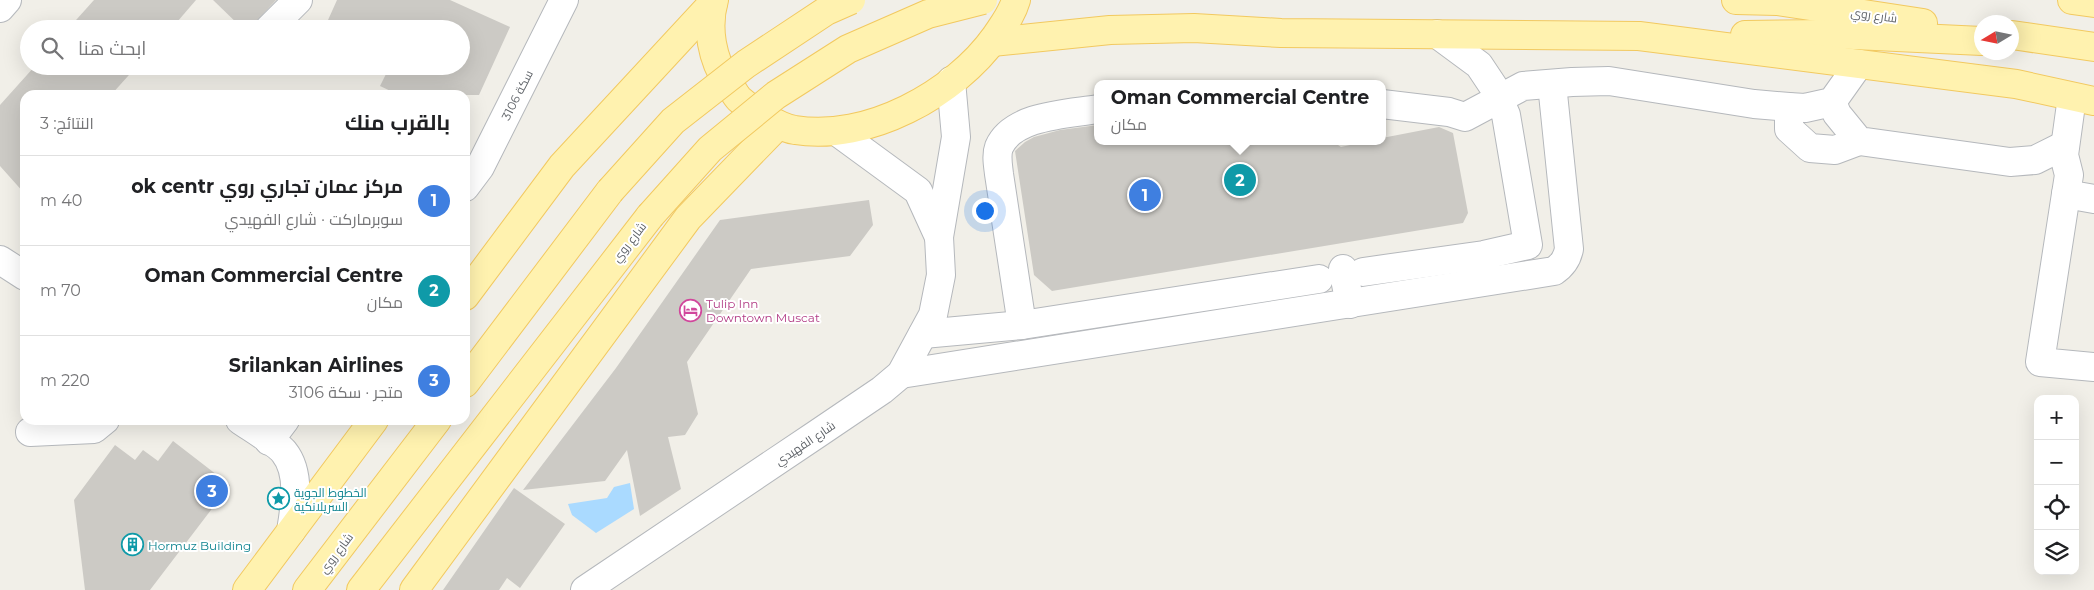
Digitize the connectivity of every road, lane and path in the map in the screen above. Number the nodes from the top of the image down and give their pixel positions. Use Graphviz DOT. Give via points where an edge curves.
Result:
graph roads {
  1 [pos="7,0"];
  2 [pos="298,0"];
  3 [pos="564,0"];
  4 [pos="851,0"];
  5 [pos="983,0"];
  6 [pos="1016,0"];
  7 [pos="1736,0"];
  8 [pos="2072,0"];
  9 [pos="2084,0"];
  10 [pos="714,1"];
  11 [pos="2094,3"];
  12 [pos="0,8"];
  13 [pos="278,20"];
  14 [pos="1974,30"];
  15 [pos="1437,34"];
  16 [pos="1639,36"];
  17 [pos="2019,36"];
  18 [pos="1974,41"];
  19 [pos="992,42"];
  20 [pos="2019,43"];
  21 [pos="2092,47"];
  22 [pos="1859,64"];
  23 [pos="952,81"];
  24 [pos="1552,84"];
  25 [pos="1499,98"];
  26 [pos="2083,99"];
  27 [pos="1832,102"];
  28 [pos="1386,104"];
  29 [pos="1789,107"];
  30 [pos="1094,110"];
  31 [pos="778,125"];
  32 [pos="836,131"];
  33 [pos="1859,141"];
  34 [pos="2065,145"];
  35 [pos="470,171"];
  36 [pos="2066,194"];
  37 [pos="2094,199"];
  38 [pos="939,237"];
  39 [pos="0,260"];
  40 [pos="20,273"];
  41 [pos="1338,273"];
  42 [pos="470,289"];
  43 [pos="1342,305"];
  44 [pos="1022,325"];
  45 [pos="923,334"];
  46 [pos="2094,367"];
  47 [pos="901,374"];
  48 [pos="470,375"];
  49 [pos="99,425"];
  50 [pos="258,425"];
  51 [pos="370,425"];
  52 [pos="432,425"];
  53 [pos="277,430"];
  54 [pos="30,432"];
  55 [pos="292,531"];
  56 [pos="247,590"];
  57 [pos="307,590"];
  58 [pos="362,590"];
  59 [pos="414,590"];
  60 [pos="585,590"];
  1 -- 12 [label="street"];
  2 -- 13 [label="street"];
  3 -- 35 [label="street, سكة 3106" via="556,20"];
  4 -- 48 [label="main road, bridge" via="826,11 746,64 673,121 610,191"];
  5 -- 58 [label="main road, شارع روي, bridge" via="928,14 848,49 776,95 710,149 650,216"];
  6 -- 19 [label="main road" via="1013,12"];
  7 -- 14 [label="main road, شارع روي" via="1777,2"];
  8 -- 11 [label="main road"];
  9 -- 11 [label="main road"];
  10 -- 31 [label="main road" via="711,30 719,70 739,99"];
  10 -- 42 [label="main road" via="562,166"];
  15 -- 16 [label="main road"];
  15 -- 19 [label="main road" via="1281,33 1176,28 1110,30"];
  15 -- 25 [label="street" via="1479,65"];
  16 -- 18 [label="main road" via="1833,34"];
  16 -- 22 [label="main road"];
  17 -- 21 [label="main road"];
  19 -- 23 [label="main road"];
  20 -- 21 [label="main road"];
  22 -- 26 [label="main road" via="2016,84"];
  22 -- 27 [label="street"];
  23 -- 32 [label="main road" via="927,100 886,119"];
  23 -- 38 [label="street, شارع الفهيدي" via="956,138"];
  24 -- 25 [label="street" via="1523,86"];
  24 -- 29 [label="street" via="1609,81"];
  24 -- 43 [label="street" via="1569,248 1561,266 1545,274"];
  25 -- 28 [label="street" via="1466,117"];
  25 -- 41 [label="street" via="1506,115 1528,245 1484,255"];
  26 -- 34 [label="street"];
  27 -- 29 [label="street" via="1805,108"];
  27 -- 33 [label="street" via="1837,114"];
  29 -- 33 [label="street" via="1790,130 1810,148 1835,150"];
  30 -- 44 [label="street" via="1029,121 999,146 997,160"];
  31 -- 32 [label="main road" via="812,132"];
  31 -- 59 [label="main road" via="688,218"];
  32 -- 38 [label="street, شارع الفهيدي" via="918,191"];
  33 -- 34 [label="street" via="2010,162 2035,160"];
  34 -- 36 [label="street" via="2069,175"];
  36 -- 37 [label="street"];
  36 -- 46 [label="street" via="2040,362"];
  38 -- 45 [label="street, شارع الفهيدي" via="941,275 933,315"];
  39 -- 40 [label="street"];
  41 -- 43 [label="street"];
  41 -- 44 [label="street"];
  43 -- 47 [label="street"];
  44 -- 45 [label="street"];
  45 -- 47 [label="street, شارع الفهيدي"];
  47 -- 60 [label="street, شارع الفهيدي" via="824,430"];
  49 -- 54 [label="street" via="94,429"];
  50 -- 53 [label="street"];
  51 -- 55 [label="main road"];
  52 -- 57 [label="main road, شارع روي"];
  53 -- 55 [label="street" via="293,471 296,502"];
  55 -- 56 [label="main road"];
}
